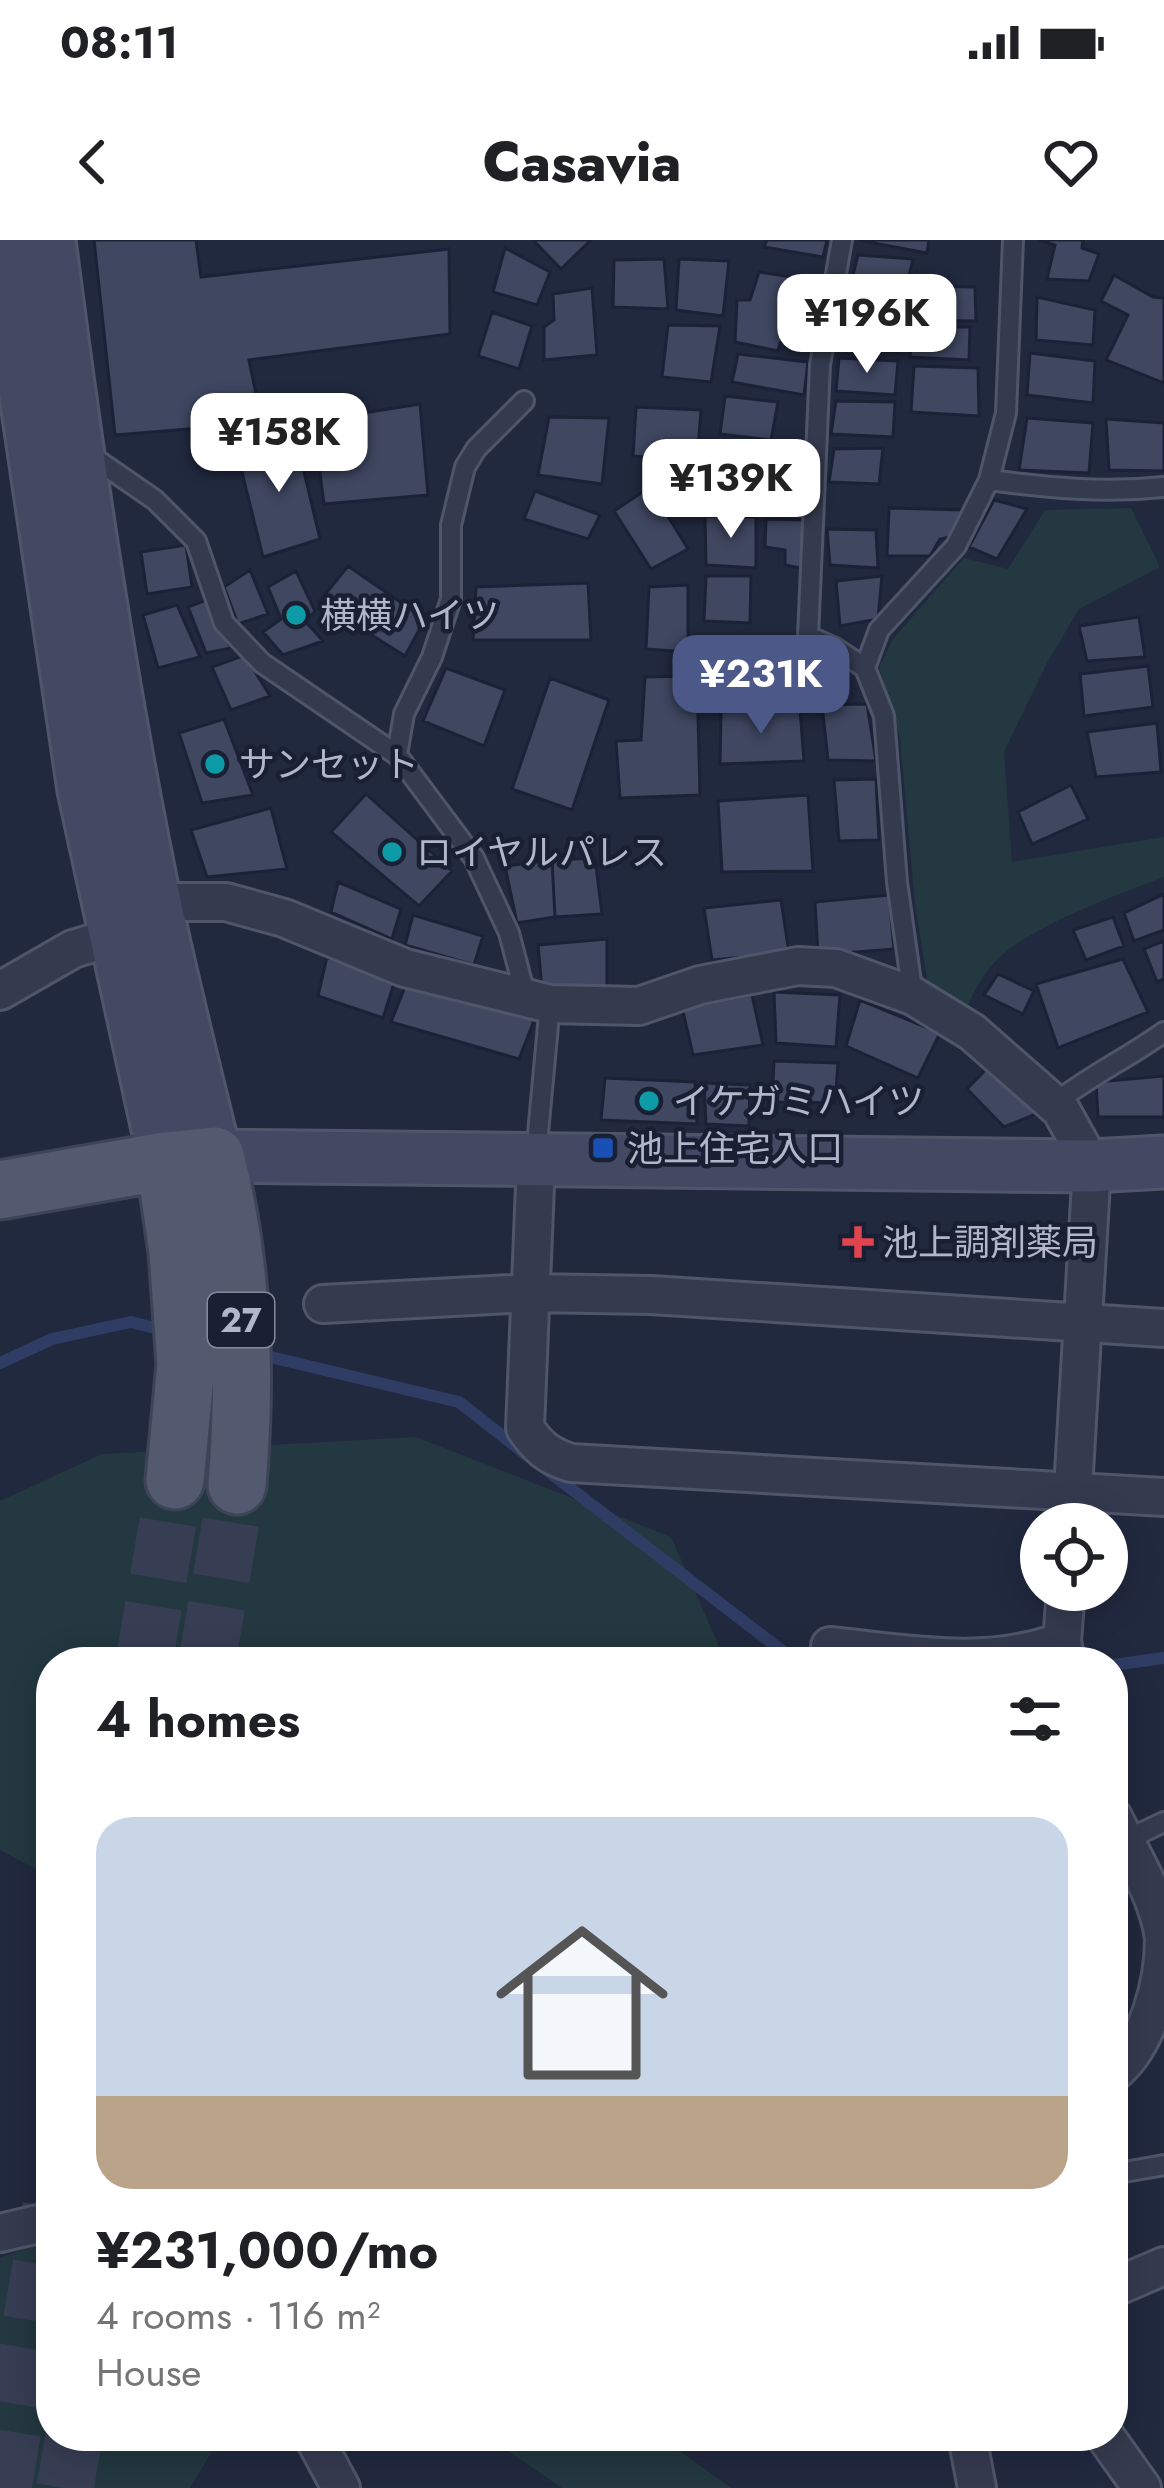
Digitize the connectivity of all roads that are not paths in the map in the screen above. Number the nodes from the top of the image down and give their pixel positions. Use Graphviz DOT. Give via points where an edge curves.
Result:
graph roads {
  1 [pos="3,240"];
  2 [pos="49,240"];
  3 [pos="842,240"];
  4 [pos="1013,240"];
  5 [pos="524,401"];
  6 [pos="75,445"];
  7 [pos="989,480"];
  8 [pos="1164,487"];
  9 [pos="865,668"];
  10 [pos="398,755"];
  11 [pos="155,902"];
  12 [pos="116,935"];
  13 [pos="0,991"];
  14 [pos="913,997"];
  15 [pos="538,1001"];
  16 [pos="1164,1032"];
  17 [pos="1054,1104"];
  18 [pos="190,1158"];
  19 [pos="536,1162"];
  20 [pos="1164,1162"];
  21 [pos="1092,1166"];
  22 [pos="0,1190"];
  23 [pos="530,1294"];
  24 [pos="323,1304"];
  25 [pos="1084,1321"];
  26 [pos="1164,1328"];
  27 [pos="175,1480"];
  28 [pos="237,1485"];
  29 [pos="1164,1497"];
  30 [pos="1026,1503"];
  31 [pos="1072,1503"];
  32 [pos="1109,1503"];
  33 [pos="1065,1611"];
  34 [pos="830,1646"];
  35 [pos="841,1647"];
  36 [pos="1064,1647"];
  37 [pos="1164,1822"];
  38 [pos="1128,1828"];
  39 [pos="1128,1845"];
  40 [pos="1128,2061"];
  41 [pos="1164,2164"];
  42 [pos="1128,2171"];
  43 [pos="36,2225"];
  44 [pos="0,2233"];
  45 [pos="1164,2266"];
  46 [pos="1128,2282"];
  47 [pos="321,2451"];
  48 [pos="970,2451"];
  49 [pos="1116,2451"];
  50 [pos="341,2488"];
  51 [pos="977,2488"];
  52 [pos="1142,2488"];
  1 -- 12 [label="street" via="63,664"];
  2 -- 6 [label="street"];
  3 -- 9 [label="lane" via="820,365 808,636"];
  4 -- 7 [label="lane" via="1006,413"];
  5 -- 10 [label="lane" via="465,467 451,525 451,599 404,714"];
  6 -- 10 [label="lane" via="155,500 196,541 224,623 262,663"];
  6 -- 11 [label="street"];
  7 -- 8 [label="lane" via="1055,489"];
  7 -- 9 [label="lane" via="956,547 879,630"];
  9 -- 14 [label="lane" via="884,716"];
  10 -- 15 [label="lane" via="473,858"];
  11 -- 15 [label="street" via="226,902 405,968"];
  11 -- 18 [label="street"];
  12 -- 13 [label="street" via="73,949"];
  12 -- 18 [label="street"];
  14 -- 15 [label="street" via="836,968 798,966 640,1006"];
  14 -- 17 [label="street" via="972,1032"];
  15 -- 19 [label="lane"];
  16 -- 17 [label="lane"];
  17 -- 21 [label="street"];
  18 -- 19 [label="street"];
  18 -- 22 [label="main road"];
  18 -- 27 [label="main road, 27" via="178,1252 186,1365"];
  18 -- 28 [label="main road, 27" via="230,1218 244,1402"];
  19 -- 21 [label="street"];
  19 -- 23 [label="street"];
  20 -- 21 [label="street"];
  21 -- 25 [label="street"];
  23 -- 24 [label="street"];
  23 -- 25 [label="street"];
  23 -- 30 [label="street" via="525,1428 552,1457"];
  25 -- 26 [label="street"];
  25 -- 31 [label="street"];
  29 -- 32 [label="street"];
  33 -- 36 [label="street"];
  34 -- 35 [label="street"];
  37 -- 38 [label="lane"];
  39 -- 40 [label="street" via="1164,1939 1157,2008"];
  41 -- 42 [label="lane"];
  43 -- 44 [label="street"];
  45 -- 46 [label="street"];
  47 -- 50 [label="street"];
  48 -- 51 [label="street"];
  49 -- 52 [label="street"];
}
